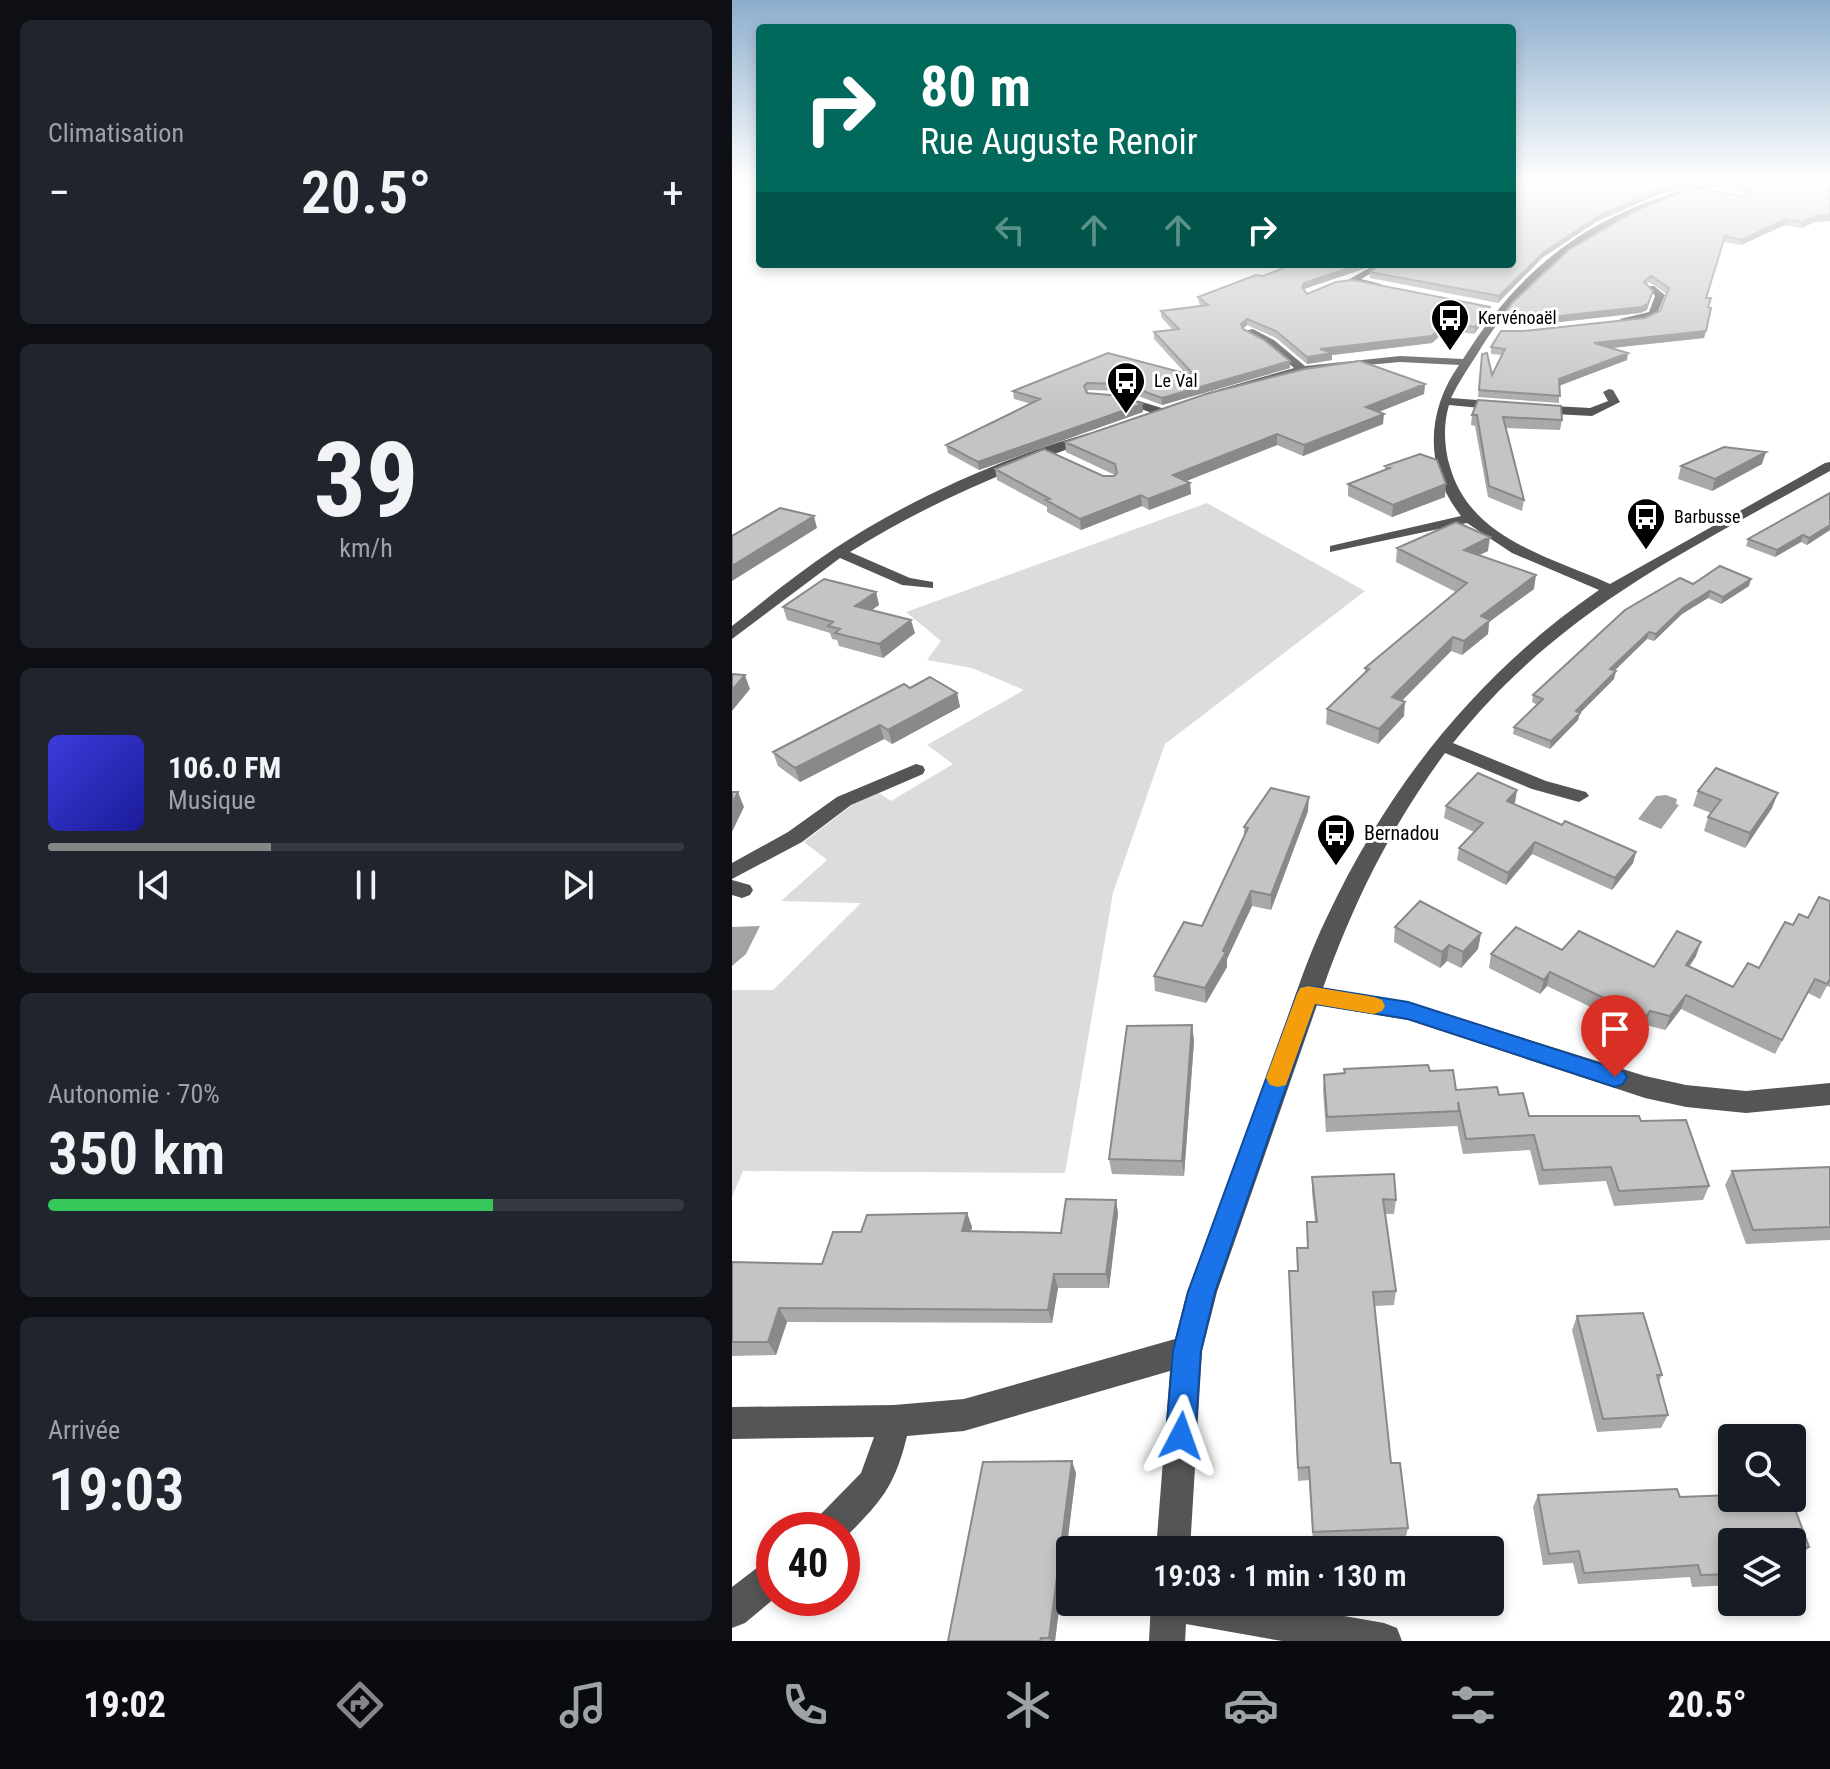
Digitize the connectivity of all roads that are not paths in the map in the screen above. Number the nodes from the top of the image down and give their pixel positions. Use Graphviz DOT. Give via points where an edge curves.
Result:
graph roads {
  1 [pos="1553,258"];
  2 [pos="1375,268"];
  3 [pos="1383,287"];
  4 [pos="1651,288"];
  5 [pos="1487,307"];
  6 [pos="1498,309"];
  7 [pos="1608,323"];
  8 [pos="1249,331"];
  9 [pos="1484,331"];
  10 [pos="1508,333"];
  11 [pos="1466,362"];
  12 [pos="1302,369"];
  13 [pos="1609,392"];
  14 [pos="1103,396"];
  15 [pos="1199,399"];
  16 [pos="1444,401"];
  17 [pos="1511,407"];
  18 [pos="1526,408"];
  19 [pos="1146,417"];
  20 [pos="1103,432"];
  21 [pos="1830,466"];
  22 [pos="1470,518"];
  23 [pos="1335,549"];
  24 [pos="838,552"];
  25 [pos="928,585"];
  26 [pos="1611,590"];
  27 [pos="732,634"];
  28 [pos="1441,745"];
  29 [pos="916,770"];
  30 [pos="1579,796"];
  31 [pos="735,883"];
  32 [pos="1308,994"];
  33 [pos="1830,1094"];
  34 [pos="1187,1351"];
  35 [pos="894,1421"];
  36 [pos="732,1423"];
  37 [pos="847,1512"];
  38 [pos="1174,1536"];
  39 [pos="756,1591"];
  40 [pos="732,1610"];
  41 [pos="1168,1616"];
  42 [pos="1243,1616"];
  43 [pos="1167,1641"];
  44 [pos="1384,1641"];
  1 -- 6 [label="street"];
  2 -- 3 [label="street" via="1348,281"];
  4 -- 7 [label="street" via="1660,295 1653,314"];
  5 -- 6 [label="street"];
  6 -- 9 [label="street"];
  8 -- 12 [label="street"];
  9 -- 10 [label="street"];
  9 -- 11 [label="street"];
  11 -- 12 [label="street" via="1382,360"];
  11 -- 16 [label="street"];
  12 -- 15 [label="street"];
  13 -- 18 [label="street" via="1614,402 1592,412"];
  14 -- 19 [label="street" via="1167,410"];
  16 -- 17 [label="street"];
  16 -- 22 [label="street" via="1439,428 1444,467 1452,492"];
  20 -- 24 [label="street" via="946,493"];
  21 -- 26 [label="street"];
  22 -- 23 [label="street"];
  22 -- 26 [label="street" via="1504,541"];
  24 -- 25 [label="street" via="907,582"];
  24 -- 27 [label="street"];
  26 -- 28 [label="street" via="1509,669"];
  28 -- 30 [label="street"];
  28 -- 32 [label="street" via="1409,787 1356,878"];
  29 -- 31 [label="street" via="844,801"];
  32 -- 33 [label="street" via="1408,1011 1686,1096 1746,1102"];
  32 -- 34 [label="street" via="1214,1256"];
  34 -- 35 [label="street" via="964,1415"];
  34 -- 38 [label="street"];
  35 -- 36 [label="street"];
  35 -- 37 [label="street" via="883,1466"];
  39 -- 40 [label="street"];
  41 -- 43 [label="street"];
  42 -- 44 [label="street"];
}
